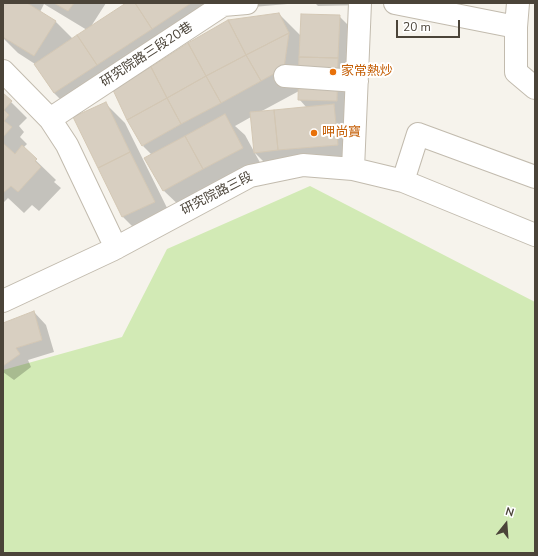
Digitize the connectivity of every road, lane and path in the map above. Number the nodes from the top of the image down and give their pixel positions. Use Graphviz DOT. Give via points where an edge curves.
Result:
graph roads {
  1 [pos="247,3"];
  2 [pos="360,3"];
  3 [pos="396,3"];
  4 [pos="518,3"];
  5 [pos="223,4"];
  6 [pos="516,27"];
  7 [pos="3,71"];
  8 [pos="285,76"];
  9 [pos="356,81"];
  10 [pos="535,88"];
  11 [pos="50,119"];
  12 [pos="353,169"];
  13 [pos="535,178"];
  14 [pos="403,181"];
  15 [pos="535,235"];
  16 [pos="116,248"];
  17 [pos="3,301"];
  1 -- 5 [label="street, 研究院路三段20巷"];
  2 -- 9 [label="street"];
  3 -- 6 [label="street"];
  4 -- 6 [label="street"];
  5 -- 11 [label="street, 研究院路三段20巷"];
  6 -- 10 [label="street" via="516,72"];
  7 -- 11 [label="street"];
  8 -- 9 [label="street"];
  9 -- 12 [label="street"];
  11 -- 16 [label="street" via="67,145"];
  12 -- 14 [label="street, 研究院路三段"];
  12 -- 16 [label="street, 研究院路三段" via="303,165 250,176"];
  13 -- 14 [label="street" via="418,134"];
  14 -- 15 [label="street, 研究院路三段"];
  16 -- 17 [label="street, 研究院路三段"];
}
